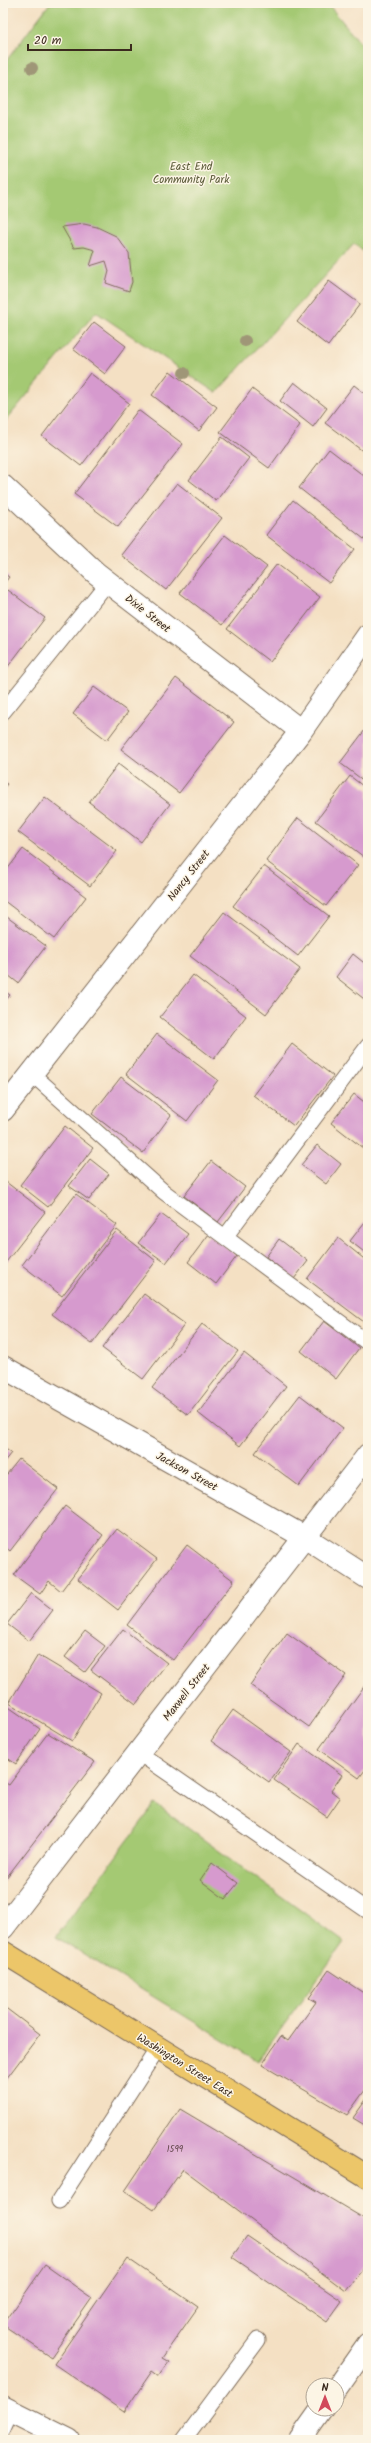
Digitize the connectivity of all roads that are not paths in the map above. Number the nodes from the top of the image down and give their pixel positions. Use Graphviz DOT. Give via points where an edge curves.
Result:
graph roads {
  1 [pos="3,486"];
  2 [pos="108,582"];
  3 [pos="368,635"];
  4 [pos="3,712"];
  5 [pos="301,731"];
  6 [pos="368,1046"];
  7 [pos="31,1073"];
  8 [pos="3,1110"];
  9 [pos="225,1237"];
  10 [pos="368,1343"];
  11 [pos="3,1367"];
  12 [pos="368,1455"];
  13 [pos="306,1538"];
  14 [pos="368,1578"];
  15 [pos="139,1753"];
  16 [pos="368,1911"];
  17 [pos="3,1928"];
  18 [pos="4,1956"];
  19 [pos="158,2048"];
  20 [pos="368,2177"];
  21 [pos="59,2201"];
  22 [pos="258,2340"];
  23 [pos="368,2344"];
  24 [pos="345,2377"];
  25 [pos="6,2416"];
  26 [pos="317,2417"];
  27 [pos="303,2439"];
  28 [pos="69,2440"];
  29 [pos="184,2440"];
  1 -- 2 [label="street, Dixie Street"];
  2 -- 4 [label="lane"];
  2 -- 5 [label="street, Dixie Street"];
  3 -- 5 [label="street, Nancy Street"];
  5 -- 7 [label="street, Nancy Street"];
  6 -- 9 [label="lane"];
  7 -- 8 [label="street, Nancy Street"];
  7 -- 9 [label="lane" via="164,1192"];
  9 -- 10 [label="lane"];
  11 -- 13 [label="street, Jackson Street"];
  12 -- 13 [label="street, Maxwell Street"];
  13 -- 14 [label="street, Jackson Street"];
  13 -- 15 [label="street, Maxwell Street"];
  15 -- 16 [label="lane"];
  15 -- 17 [label="street, Maxwell Street"];
  18 -- 19 [label="main road, Washington Street East"];
  19 -- 20 [label="main road, Washington Street East"];
  19 -- 21 [label="lane"];
  22 -- 29 [label="lane"];
  23 -- 24 [label="street"];
  25 -- 28 [label="street"];
  26 -- 27 [label="street"];
}
